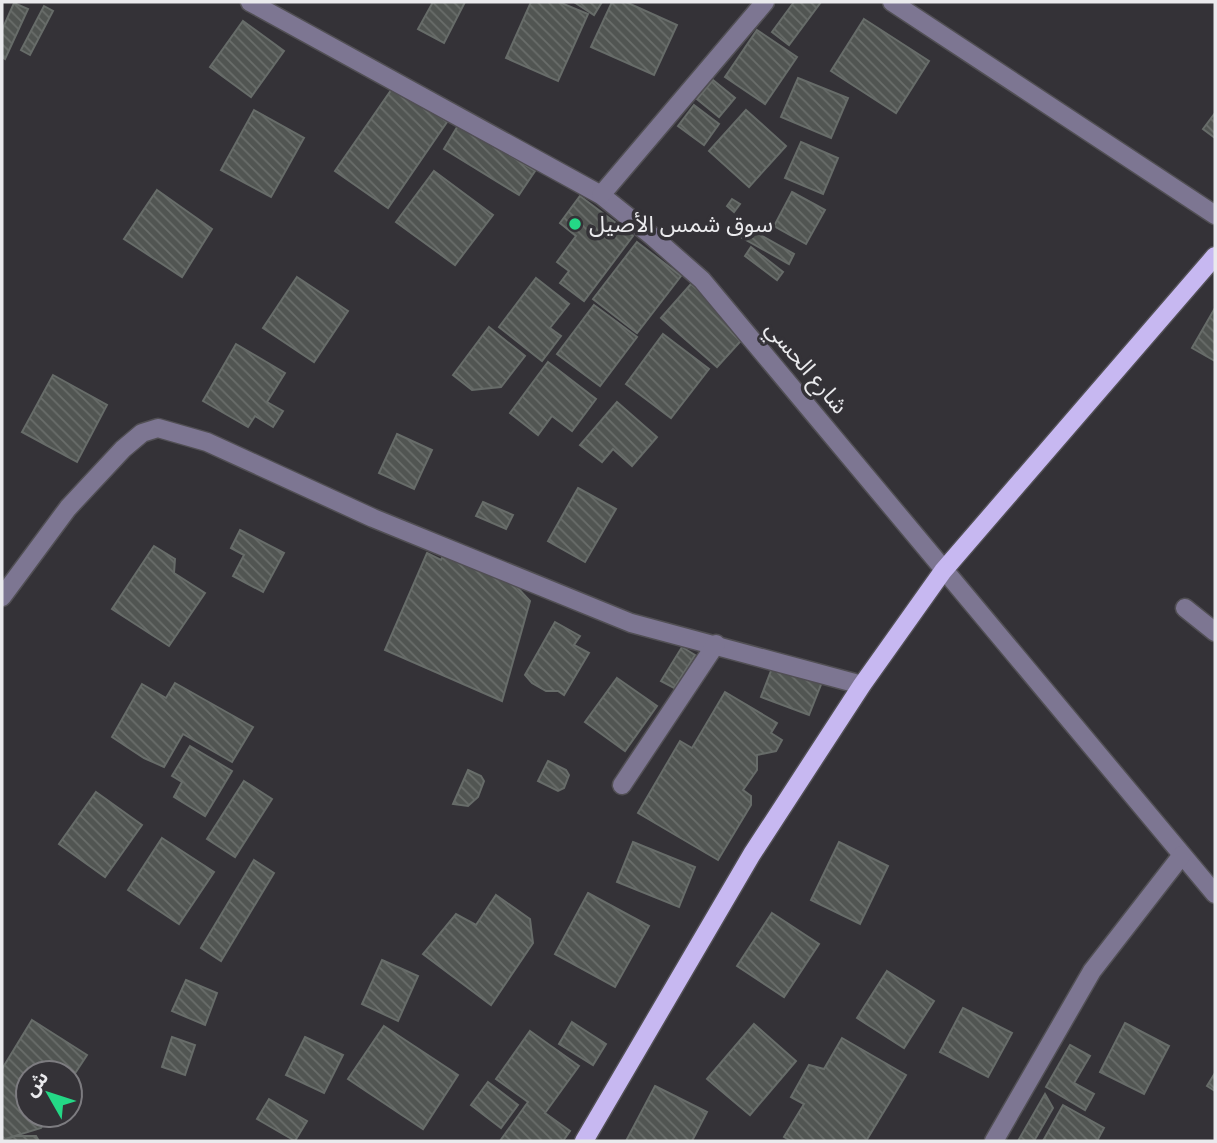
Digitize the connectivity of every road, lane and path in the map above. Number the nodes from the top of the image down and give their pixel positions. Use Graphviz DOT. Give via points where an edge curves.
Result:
graph roads {
  1 [pos="250,2"];
  2 [pos="765,2"];
  3 [pos="892,2"];
  4 [pos="601,195"];
  5 [pos="1215,215"];
  6 [pos="1215,256"];
  7 [pos="943,571"];
  8 [pos="2,597"];
  9 [pos="1185,608"];
  10 [pos="1215,632"];
  11 [pos="716,644"];
  12 [pos="862,685"];
  13 [pos="622,785"];
  14 [pos="1182,856"];
  15 [pos="1215,894"];
  16 [pos="584,1141"];
  17 [pos="994,1141"];
  1 -- 4 [label="street, شارع الحسي"];
  2 -- 4 [label="street"];
  3 -- 5 [label="street"];
  4 -- 7 [label="street, شارع الحسي" via="702,280"];
  6 -- 7 [label="main road"];
  7 -- 12 [label="main road"];
  7 -- 14 [label="street, شارع الحسي"];
  8 -- 11 [label="street" via="68,508 123,449 142,433 158,428 207,442 373,519 631,623"];
  9 -- 10 [label="street"];
  11 -- 12 [label="street"];
  11 -- 13 [label="street"];
  12 -- 16 [label="main road" via="752,854"];
  14 -- 15 [label="street, شارع الحسي"];
  14 -- 17 [label="street" via="1092,971"];
}
